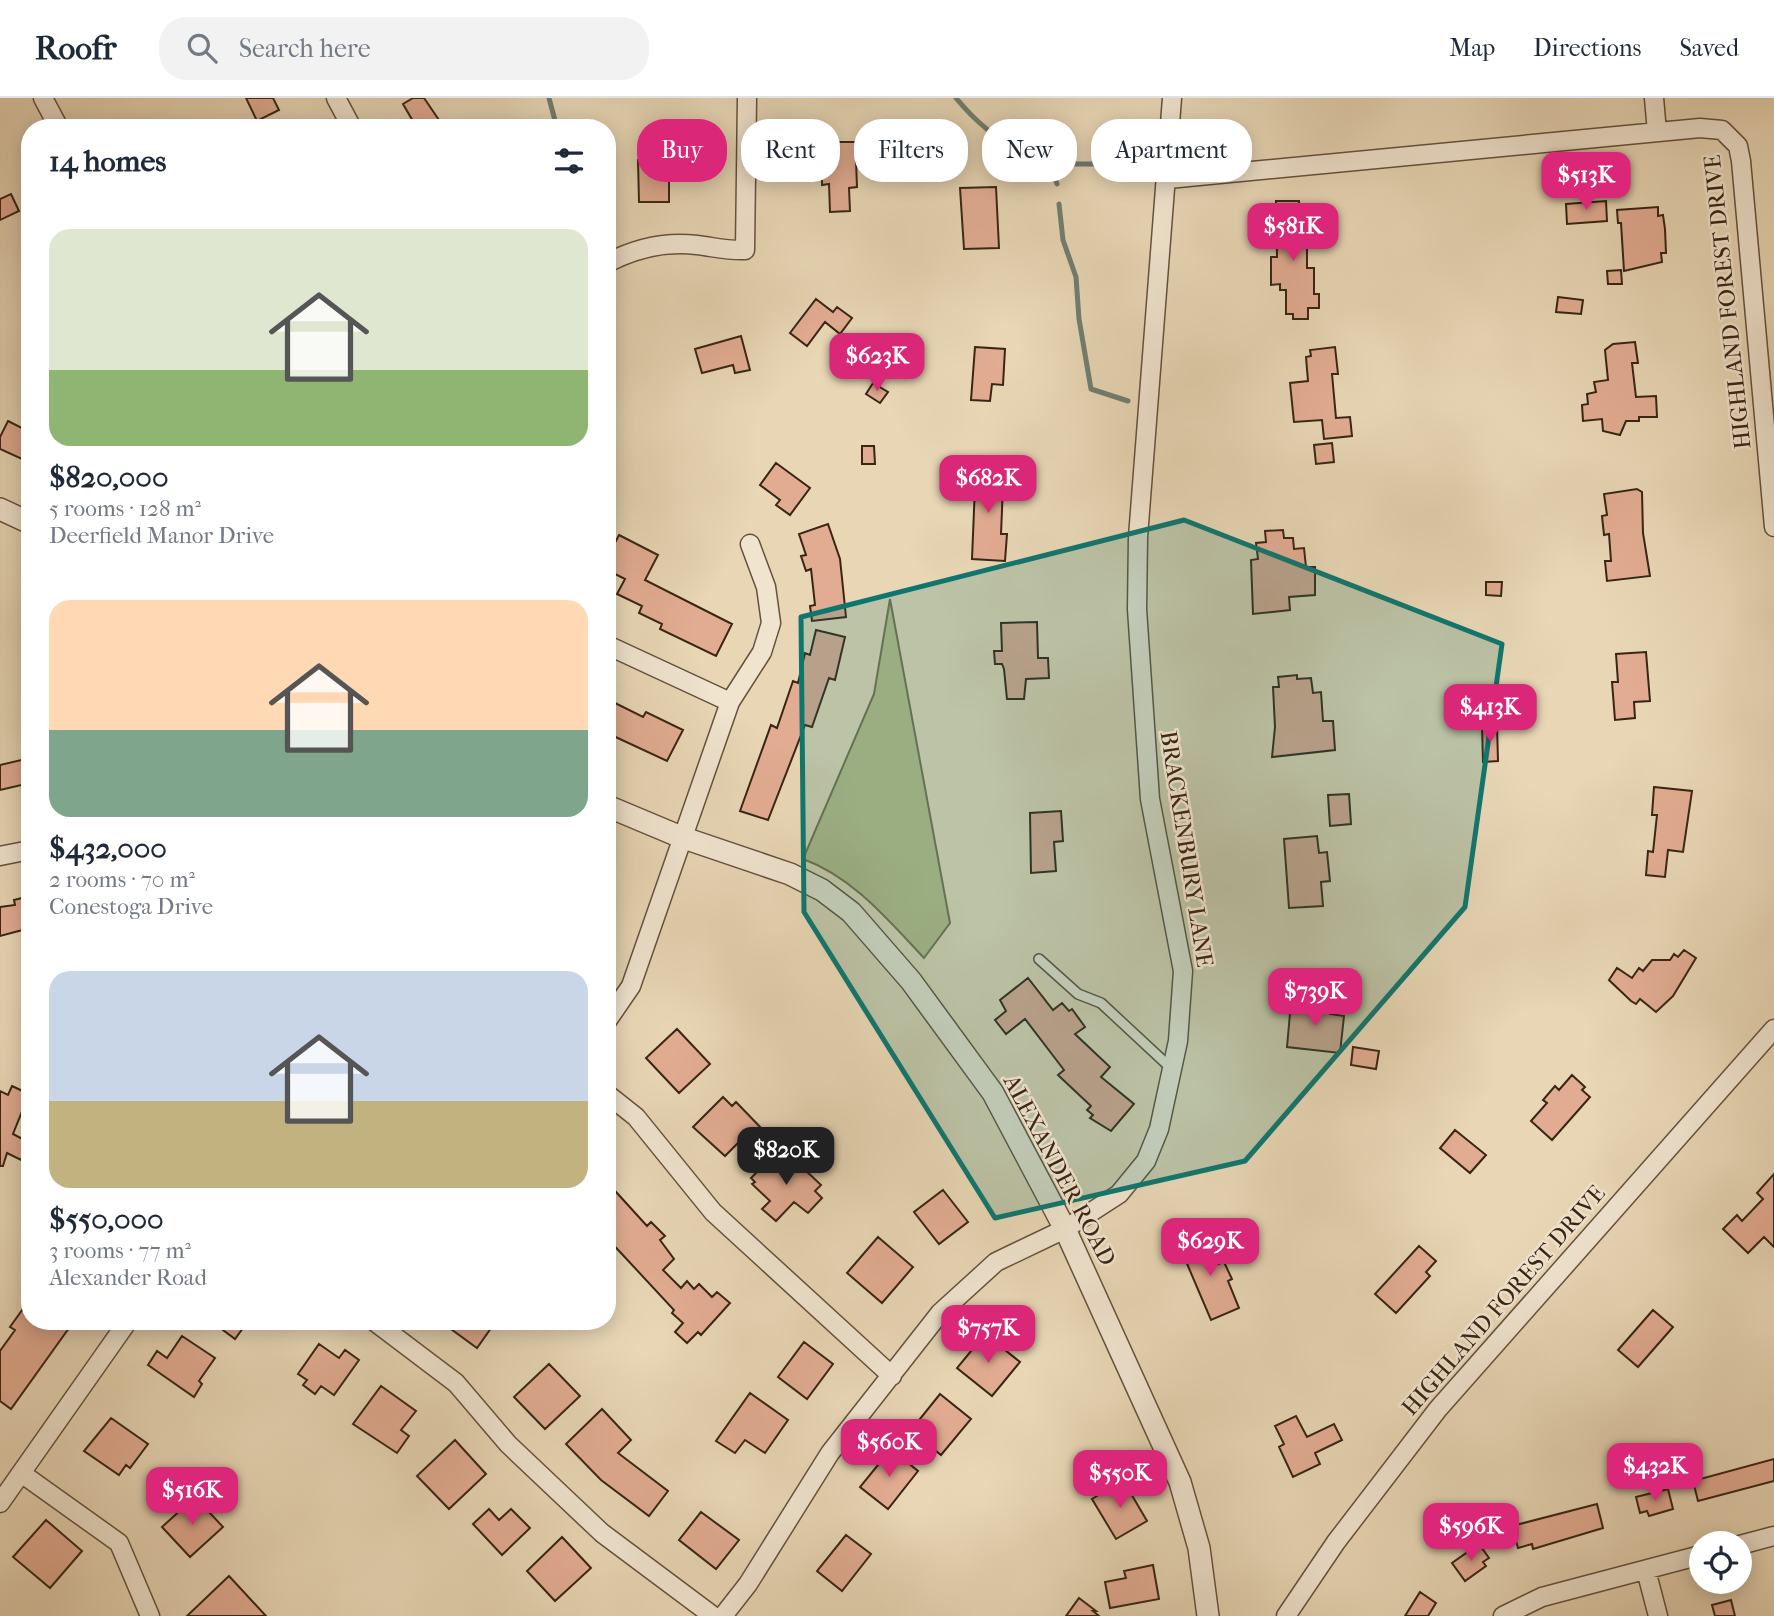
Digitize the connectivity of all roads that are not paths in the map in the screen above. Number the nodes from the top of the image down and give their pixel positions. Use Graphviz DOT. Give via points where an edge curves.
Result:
graph roads {
  1 [pos="43,98"];
  2 [pos="336,98"];
  3 [pos="747,98"];
  4 [pos="1172,98"];
  5 [pos="1654,98"];
  6 [pos="54,119"];
  7 [pos="347,119"];
  8 [pos="1171,119"];
  9 [pos="1657,132"];
  10 [pos="1252,171"];
  11 [pos="1168,182"];
  12 [pos="616,260"];
  13 [pos="0,509"];
  14 [pos="21,519"];
  15 [pos="1774,527"];
  16 [pos="750,544"];
  17 [pos="616,649"];
  18 [pos="730,702"];
  19 [pos="616,810"];
  20 [pos="681,837"];
  21 [pos="21,852"];
  22 [pos="0,856"];
  23 [pos="1039,959"];
  24 [pos="616,1008"];
  25 [pos="1774,1029"];
  26 [pos="1172,1069"];
  27 [pos="616,1101"];
  28 [pos="1065,1228"];
  29 [pos="122,1330"];
  30 [pos="386,1330"];
  31 [pos="892,1376"];
  32 [pos="21,1474"];
  33 [pos="0,1503"];
  34 [pos="1774,1536"];
  35 [pos="1752,1542"];
  36 [pos="1689,1558"];
  37 [pos="1646,1570"];
  38 [pos="150,1616"];
  39 [pos="713,1616"];
  40 [pos="723,1616"];
  41 [pos="1208,1616"];
  42 [pos="1286,1616"];
  43 [pos="1503,1616"];
  44 [pos="1658,1616"];
  1 -- 6 [label="street"];
  2 -- 7 [label="street"];
  3 -- 12 [label="street" via="745,250 659,246"];
  4 -- 8 [label="street, BRACKENBURY LANE"];
  5 -- 9 [label="street"];
  9 -- 10 [label="street, HIGHLAND FOREST DRIVE"];
  9 -- 15 [label="street, HIGHLAND FOREST DRIVE" via="1722,130 1738,146"];
  11 -- 26 [label="street, BRACKENBURY LANE" via="1138,537 1137,609 1150,799 1183,971 1182,1015"];
  13 -- 14 [label="street"];
  16 -- 18 [label="street" via="766,587 771,623 762,652"];
  17 -- 18 [label="street"];
  18 -- 20 [label="street"];
  19 -- 20 [label="street, ALEXANDER ROAD"];
  20 -- 24 [label="street" via="631,986"];
  20 -- 28 [label="street, ALEXANDER ROAD" via="790,874 851,912 911,981 993,1093"];
  21 -- 22 [label="street"];
  23 -- 26 [label="lane" via="1078,994 1101,1003"];
  25 -- 42 [label="street, HIGHLAND FOREST DRIVE" via="1437,1409"];
  26 -- 28 [label="street, BRACKENBURY LANE" via="1146,1161 1119,1194"];
  27 -- 31 [label="street" via="636,1117 713,1212"];
  28 -- 31 [label="street, BRACKENBURY LANE" via="996,1262 940,1313"];
  28 -- 41 [label="street, ALEXANDER ROAD" via="1181,1482 1199,1548"];
  29 -- 32 [label="street"];
  30 -- 39 [label="street" via="456,1383 508,1444 602,1533"];
  31 -- 40 [label="street, BRACKENBURY LANE" via="830,1453"];
  32 -- 33 [label="street"];
  32 -- 38 [label="street" via="119,1543"];
  34 -- 35 [label="street"];
  36 -- 37 [label="street"];
  37 -- 43 [label="street" via="1542,1597"];
  37 -- 44 [label="street"];
}
